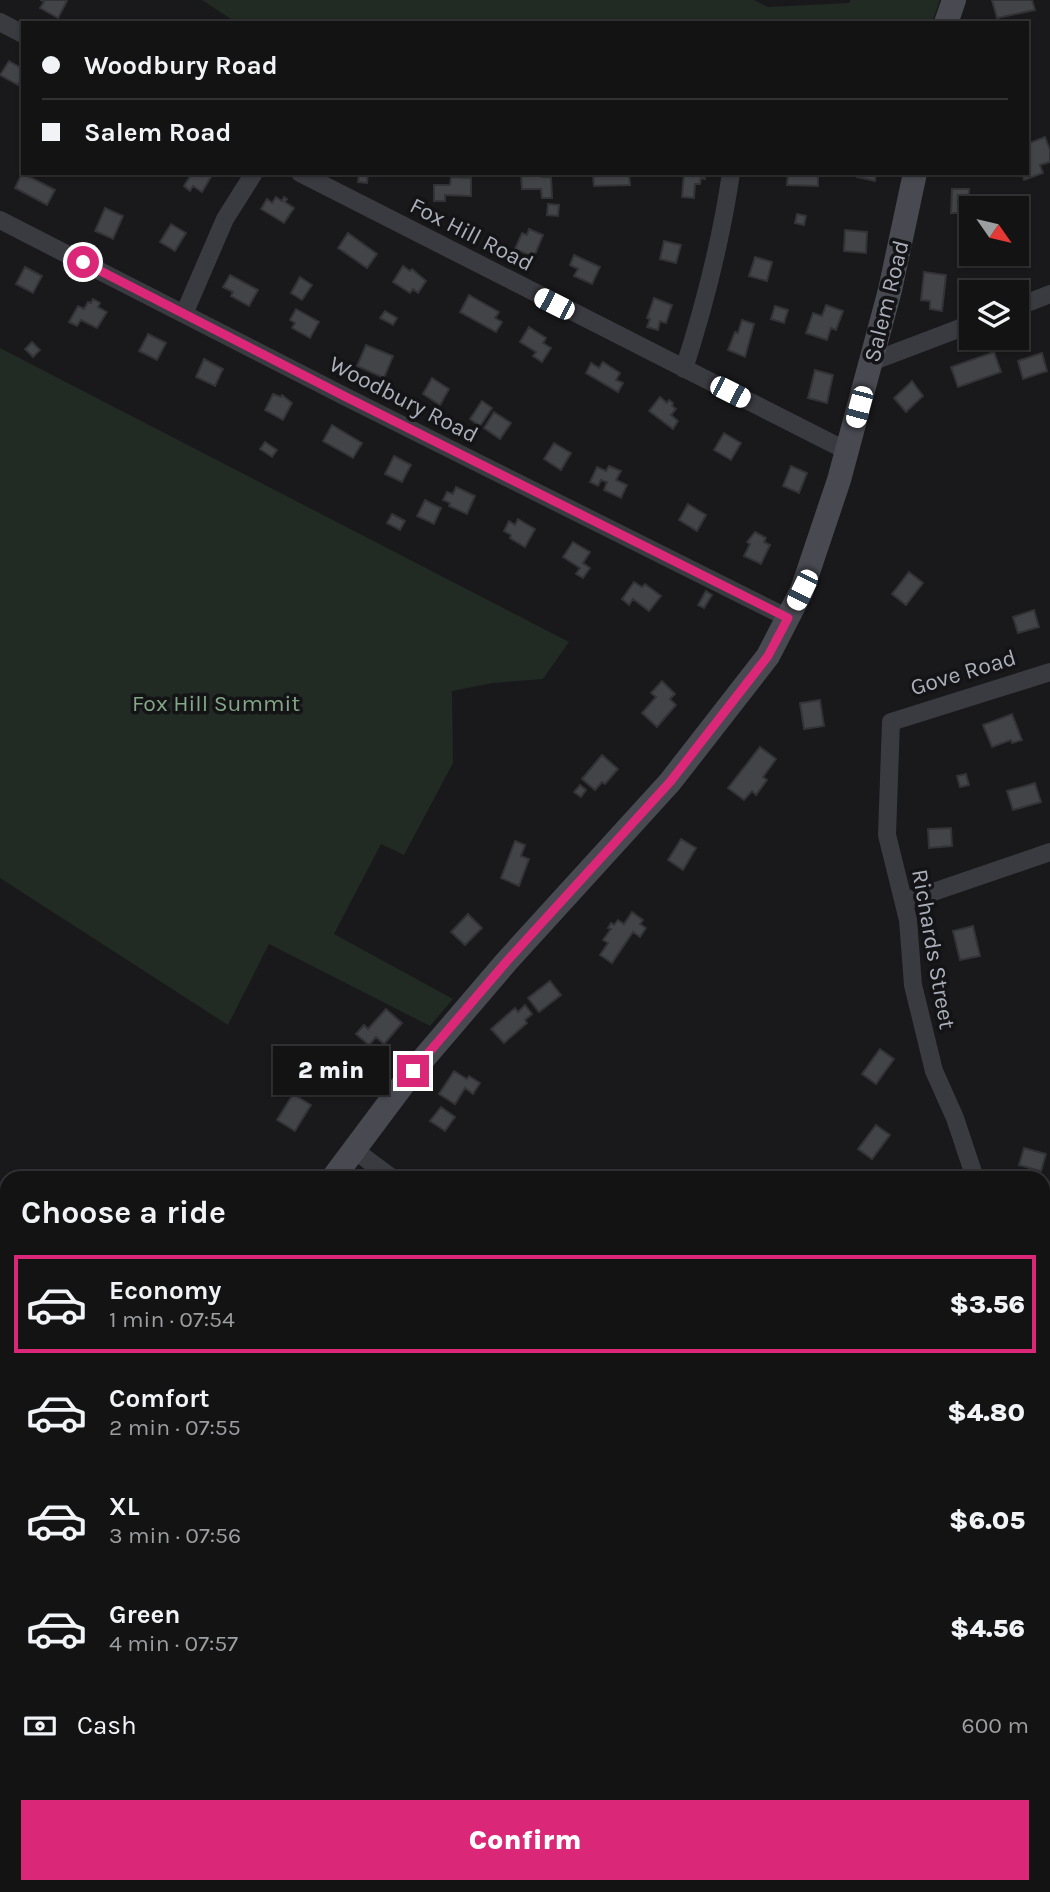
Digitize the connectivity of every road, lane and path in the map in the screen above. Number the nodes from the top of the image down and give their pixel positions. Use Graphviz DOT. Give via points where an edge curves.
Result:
graph roads {
  1 [pos="954,0"];
  2 [pos="947,21"];
  3 [pos="0,22"];
  4 [pos="21,33"];
  5 [pos="253,175"];
  6 [pos="304,175"];
  7 [pos="732,175"];
  8 [pos="915,175"];
  9 [pos="0,220"];
  10 [pos="1050,295"];
  11 [pos="1029,303"];
  12 [pos="184,314"];
  13 [pos="959,329"];
  14 [pos="871,362"];
  15 [pos="684,369"];
  16 [pos="847,451"];
  17 [pos="788,618"];
  18 [pos="1050,672"];
  19 [pos="891,722"];
  20 [pos="1050,852"];
  21 [pos="904,902"];
  22 [pos="353,1149"];
  23 [pos="338,1171"];
  24 [pos="383,1171"];
  25 [pos="973,1171"];
  1 -- 2 [label="main road"];
  3 -- 4 [label="street"];
  5 -- 12 [label="street" via="225,219"];
  6 -- 15 [label="street, Fox Hill Road"];
  7 -- 15 [label="street" via="722,236"];
  8 -- 14 [label="main road, Salem Road"];
  9 -- 12 [label="street, Woodbury Road"];
  10 -- 11 [label="street"];
  12 -- 17 [label="street, Woodbury Road"];
  13 -- 14 [label="street"];
  14 -- 16 [label="main road, Salem Road"];
  15 -- 16 [label="street, Fox Hill Road"];
  16 -- 17 [label="main road, Salem Road" via="802,590"];
  17 -- 22 [label="main road, Salem Road" via="768,656 670,782 481,990"];
  18 -- 19 [label="street, Gove Road"];
  19 -- 21 [label="street, Richards Street" via="887,835"];
  20 -- 21 [label="street"];
  21 -- 25 [label="street, Richards Street" via="923,1033"];
  22 -- 23 [label="main road, Salem Road"];
  22 -- 24 [label="street"];
}
